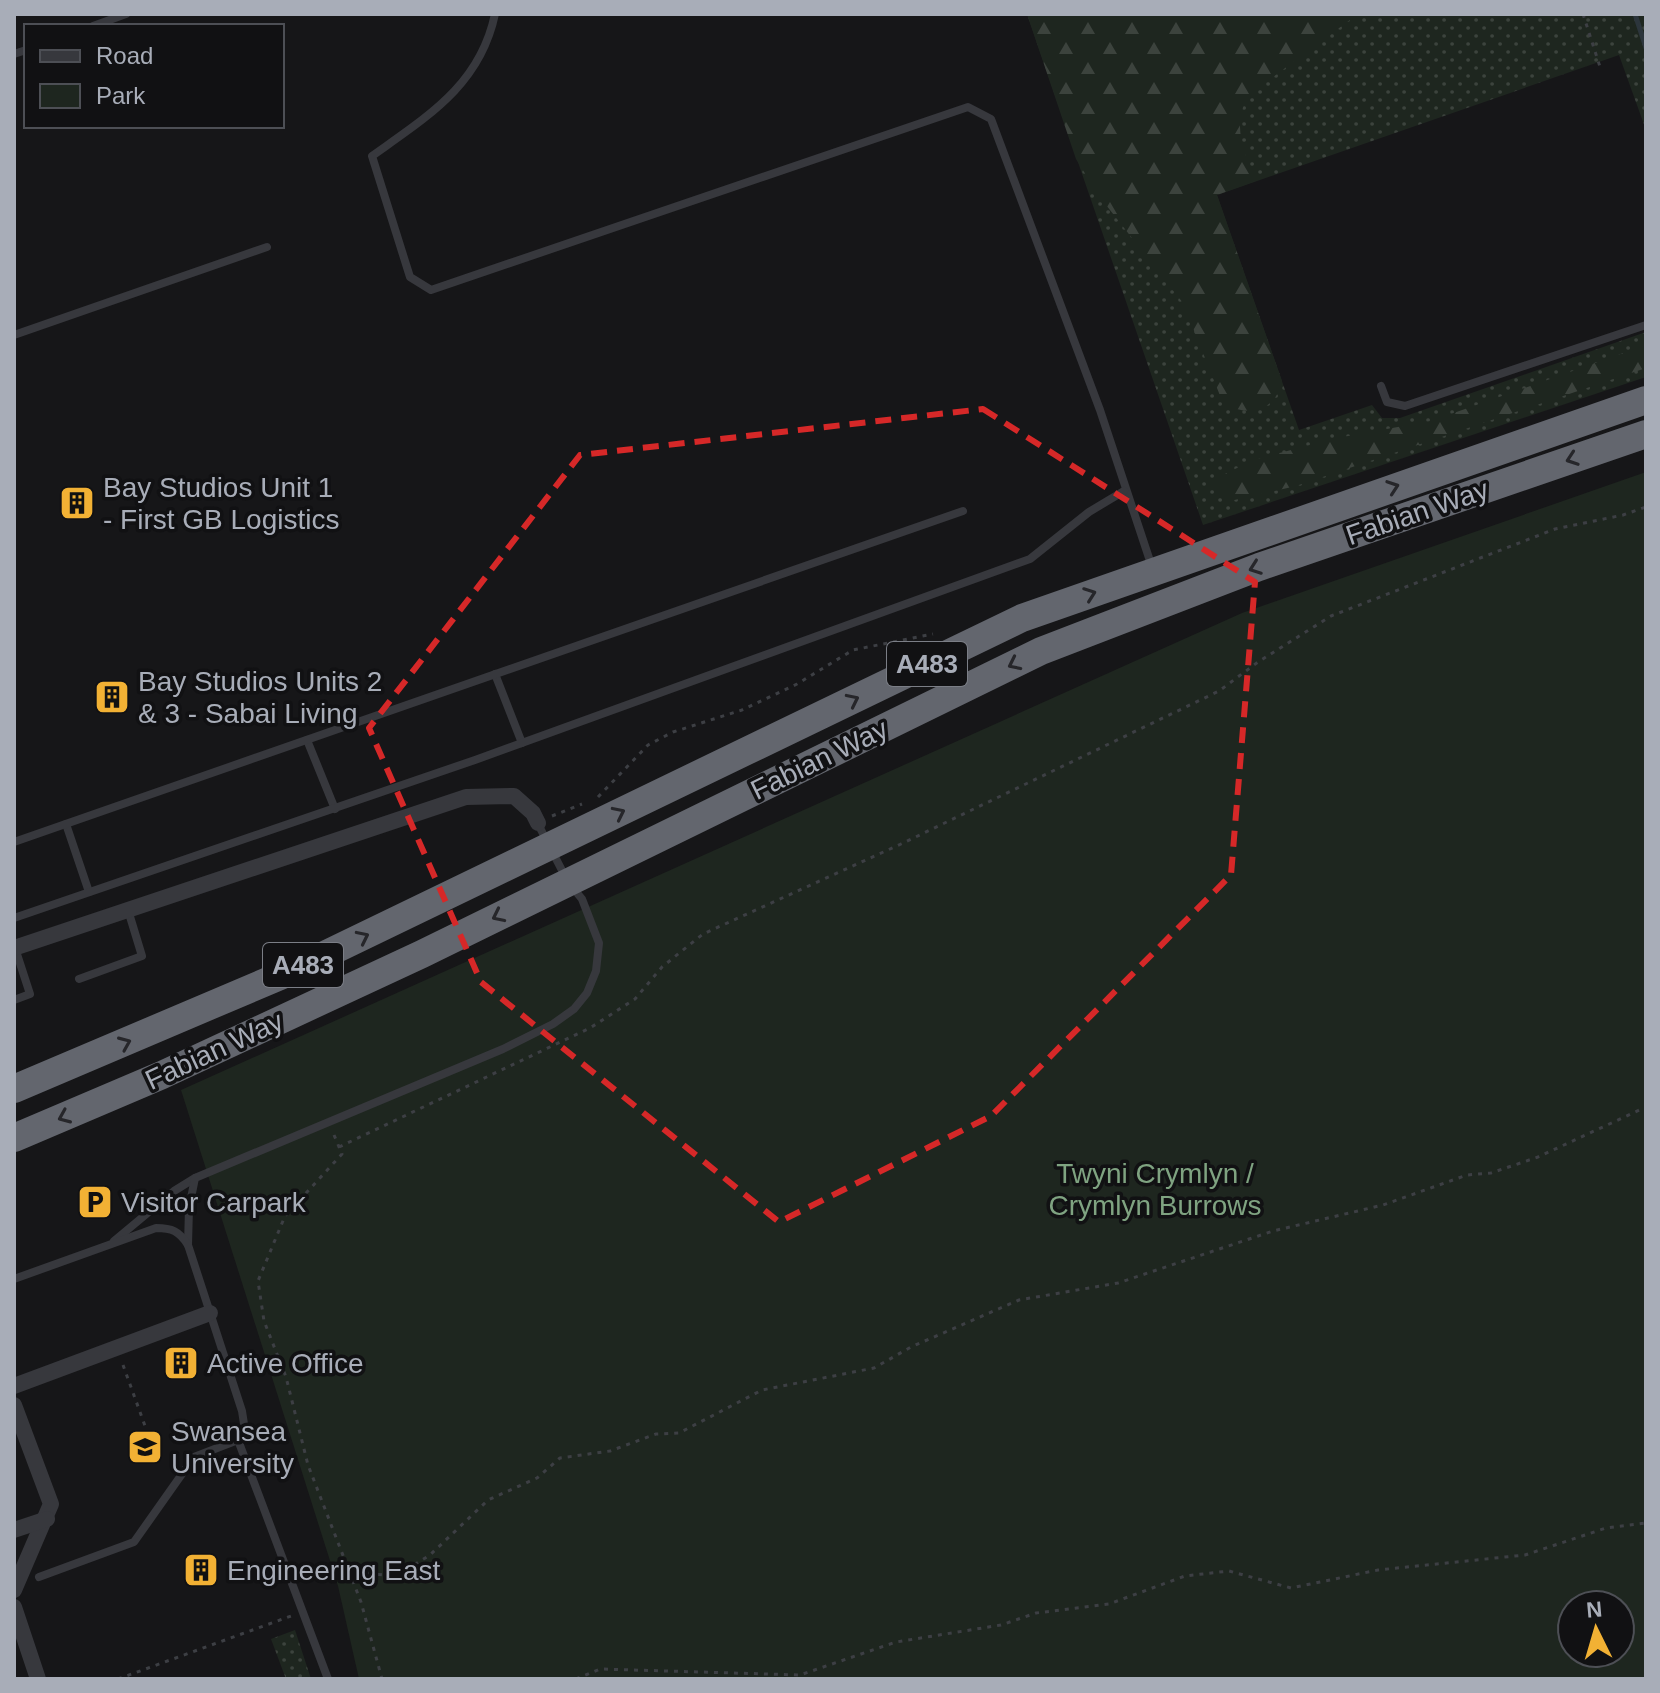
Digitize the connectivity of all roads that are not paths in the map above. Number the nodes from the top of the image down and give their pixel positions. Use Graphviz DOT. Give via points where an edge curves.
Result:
graph roads {
  1 [pos="126,14"];
  2 [pos="495,14"];
  3 [pos="98,24"];
  4 [pos="267,247"];
  5 [pos="1646,325"];
  6 [pos="14,335"];
  7 [pos="1381,386"];
  8 [pos="1646,400"];
  9 [pos="1646,434"];
  10 [pos="1124,491"];
  11 [pos="963,511"];
  12 [pos="1154,571"];
  13 [pos="495,674"];
  14 [pos="307,740"];
  15 [pos="522,743"];
  16 [pos="335,809"];
  17 [pos="66,824"];
  18 [pos="543,835"];
  19 [pos="14,842"];
  20 [pos="568,882"];
  21 [pos="89,892"];
  22 [pos="128,910"];
  23 [pos="14,918"];
  24 [pos="14,948"];
  25 [pos="79,979"];
  26 [pos="14,1000"];
  27 [pos="14,1089"];
  28 [pos="14,1138"];
  29 [pos="195,1178"];
  30 [pos="188,1245"];
  31 [pos="109,1246"];
  32 [pos="14,1279"];
  33 [pos="210,1313"];
  34 [pos="14,1386"];
  35 [pos="14,1405"];
  36 [pos="238,1440"];
  37 [pos="47,1519"];
  38 [pos="14,1530"];
  39 [pos="39,1577"];
  40 [pos="14,1590"];
  41 [pos="14,1607"];
  42 [pos="38,1679"];
  43 [pos="328,1679"];
  1 -- 3 [label="lane"];
  2 -- 10 [label="lane" via="489,44 466,82 372,156 410,277 431,290 968,107 991,119 1100,410"];
  4 -- 6 [label="lane"];
  5 -- 7 [label="lane" via="1405,406 1387,402"];
  12 -- 8 [label="highway, Fabian Way / A483, one-way"];
  9 -- 20 [label="highway, Fabian Way / A483, one-way" via="1259,567 1041,651"];
  10 -- 12 [label="lane"];
  10 -- 15 [label="lane" via="1030,559"];
  11 -- 13 [label="lane"];
  18 -- 12 [label="highway, Fabian Way / A483, one-way" via="1022,618"];
  13 -- 14 [label="lane"];
  13 -- 15 [label="lane"];
  14 -- 16 [label="lane"];
  14 -- 17 [label="lane"];
  15 -- 16 [label="lane"];
  16 -- 21 [label="lane"];
  17 -- 19 [label="lane"];
  17 -- 21 [label="lane"];
  18 -- 20 [label="lane"];
  18 -- 22 [label="street" via="533,813 514,796 466,797"];
  27 -- 18 [label="highway, Fabian Way / A483, one-way" via="287,973"];
  20 -- 28 [label="highway, Fabian Way / A483, one-way" via="247,1035"];
  20 -- 29 [label="lane" via="582,899 599,943 596,971 574,1009 503,1049"];
  21 -- 23 [label="lane"];
  22 -- 24 [label="street"];
  22 -- 25 [label="lane" via="142,956"];
  24 -- 26 [label="lane" via="30,994"];
  29 -- 30 [label="lane"];
  29 -- 31 [label="lane"];
  30 -- 31 [label="lane" via="170,1228 156,1228"];
  30 -- 33 [label="lane"];
  31 -- 32 [label="lane"];
  33 -- 34 [label="street"];
  33 -- 36 [label="lane" via="242,1411"];
  35 -- 37 [label="street" via="51,1504"];
  36 -- 39 [label="lane" via="194,1457 134,1542"];
  36 -- 43 [label="lane"];
  37 -- 38 [label="street"];
  37 -- 40 [label="street"];
  41 -- 42 [label="street"];
}
